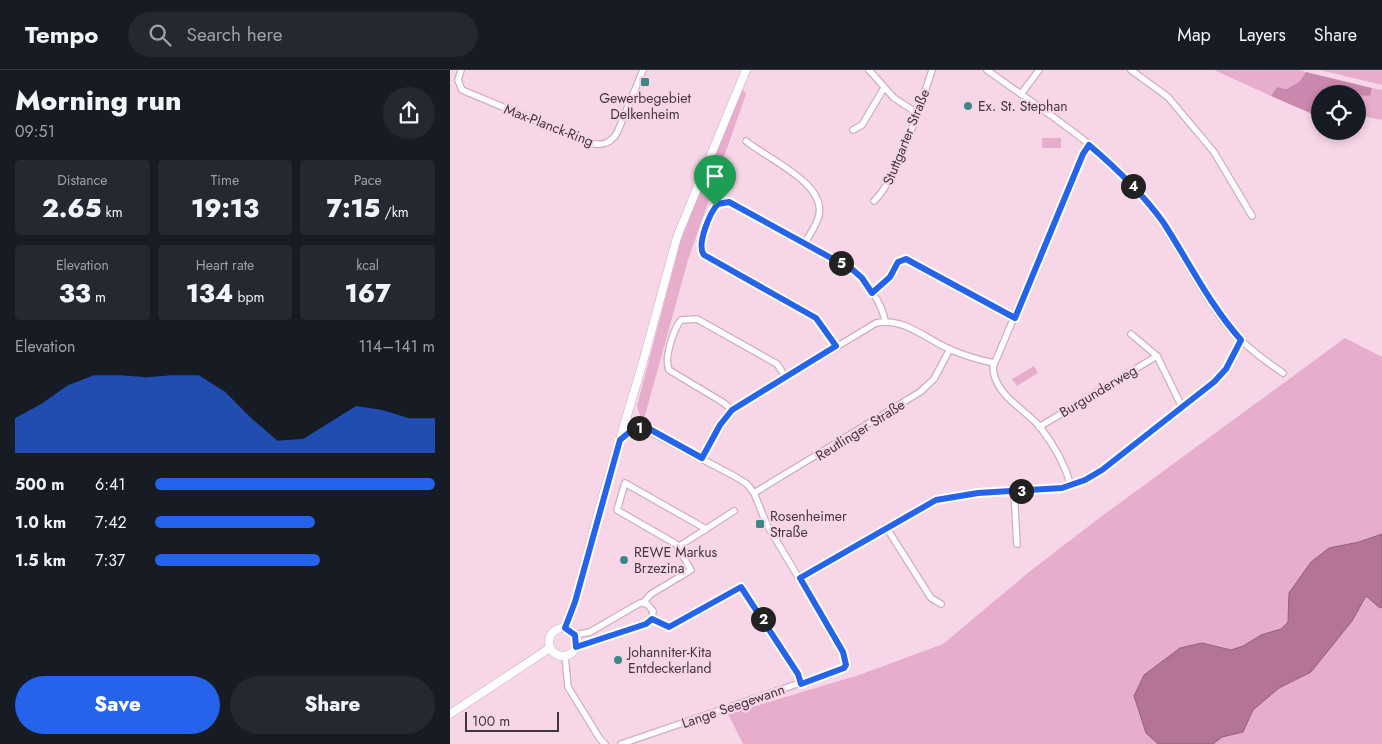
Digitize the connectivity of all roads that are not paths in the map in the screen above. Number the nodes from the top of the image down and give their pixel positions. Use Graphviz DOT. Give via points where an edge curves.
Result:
graph roads {
  1 [pos="461,70"];
  2 [pos="643,70"];
  3 [pos="746,70"];
  4 [pos="870,70"];
  5 [pos="932,70"];
  6 [pos="987,70"];
  7 [pos="1039,70"];
  8 [pos="1131,70"];
  9 [pos="884,88"];
  10 [pos="1021,94"];
  11 [pos="917,113"];
  12 [pos="852,130"];
  13 [pos="746,141"];
  14 [pos="1089,145"];
  15 [pos="874,201"];
  16 [pos="1252,216"];
  17 [pos="805,243"];
  18 [pos="872,293"];
  19 [pos="1015,318"];
  20 [pos="885,321"];
  21 [pos="1131,334"];
  22 [pos="1241,340"];
  23 [pos="836,346"];
  24 [pos="950,349"];
  25 [pos="1157,356"];
  26 [pos="994,363"];
  27 [pos="1283,373"];
  28 [pos="785,376"];
  29 [pos="1182,406"];
  30 [pos="732,410"];
  31 [pos="626,419"];
  32 [pos="644,426"];
  33 [pos="1039,427"];
  34 [pos="620,440"];
  35 [pos="702,458"];
  36 [pos="1071,486"];
  37 [pos="1014,492"];
  38 [pos="754,493"];
  39 [pos="734,511"];
  40 [pos="886,527"];
  41 [pos="706,529"];
  42 [pos="1017,544"];
  43 [pos="678,547"];
  44 [pos="800,578"];
  45 [pos="643,603"];
  46 [pos="941,604"];
  47 [pos="652,619"];
  48 [pos="565,628"];
  49 [pos="575,635"];
  50 [pos="576,647"];
  51 [pos="550,648"];
  52 [pos="565,656"];
  53 [pos="801,684"];
  54 [pos="450,714"];
  55 [pos="606,744"];
  56 [pos="620,744"];
  1 -- 2 [label="street, Max-Planck-Ring" via="458,80 462,90 590,143 602,145 614,139"];
  3 -- 31 [label="main road" via="677,237"];
  4 -- 9 [label="street"];
  5 -- 11 [label="street, Stuttgarter Straße"];
  6 -- 10 [label="street"];
  7 -- 10 [label="street"];
  8 -- 16 [label="street" via="1168,97 1208,145"];
  9 -- 11 [label="street" via="902,105"];
  9 -- 12 [label="street" via="862,124"];
  10 -- 14 [label="street"];
  11 -- 15 [label="street, Stuttgarter Straße" via="883,191"];
  13 -- 17 [label="street" via="792,172 815,194 819,215"];
  14 -- 19 [label="street"];
  14 -- 22 [label="street" via="1144,198 1164,224 1210,301"];
  17 -- 18 [label="street" via="853,270"];
  17 -- 23 [label="street" via="726,201 715,206 700,245 704,255 816,318"];
  18 -- 19 [label="street" via="890,277 898,262 906,259"];
  18 -- 20 [label="street"];
  19 -- 26 [label="street"];
  20 -- 23 [label="street" via="867,327"];
  20 -- 24 [label="street" via="900,323"];
  21 -- 25 [label="street"];
  22 -- 27 [label="street"];
  22 -- 29 [label="street" via="1226,369"];
  23 -- 28 [label="street"];
  24 -- 26 [label="street"];
  24 -- 38 [label="street, Reutlinger Straße" via="934,379 920,392"];
  25 -- 29 [label="street"];
  25 -- 33 [label="street, Burgunderweg"];
  26 -- 33 [label="street" via="995,378 1006,396"];
  28 -- 30 [label="street"];
  28 -- 30 [label="street" via="777,364 697,320 681,320 667,361 669,370"];
  29 -- 36 [label="street" via="1102,470"];
  30 -- 35 [label="street"];
  31 -- 32 [label="street"];
  31 -- 34 [label="main road"];
  32 -- 34 [label="street" via="632,430"];
  32 -- 35 [label="street"];
  33 -- 36 [label="street" via="1054,446"];
  34 -- 48 [label="main road"];
  35 -- 38 [label="street" via="742,480"];
  36 -- 37 [label="street"];
  37 -- 40 [label="street" via="947,497 926,504"];
  37 -- 42 [label="street"];
  38 -- 44 [label="street" via="768,525"];
  39 -- 41 [label="street"];
  40 -- 44 [label="street"];
  40 -- 46 [label="street" via="931,598"];
  41 -- 43 [label="street"];
  41 -- 43 [label="street" via="626,482 616,508 618,512"];
  43 -- 45 [label="street" via="690,570 651,594"];
  44 -- 53 [label="street, Lange Seegewann" via="843,652 846,667"];
  45 -- 47 [label="street" via="651,608"];
  45 -- 49 [label="street" via="590,632"];
  47 -- 50 [label="street" via="646,624"];
  47 -- 53 [label="street" via="669,627 741,587 798,674"];
  48 -- 49 [label="main road"];
  48 -- 51 [label="main road" via="553,632"];
  49 -- 50 [label="main road"];
  50 -- 52 [label="main road"];
  51 -- 52 [label="main road" via="556,655"];
  51 -- 54 [label="main road"];
  52 -- 55 [label="street" via="568,687"];
  53 -- 56 [label="street, Lange Seegewann"];
}
